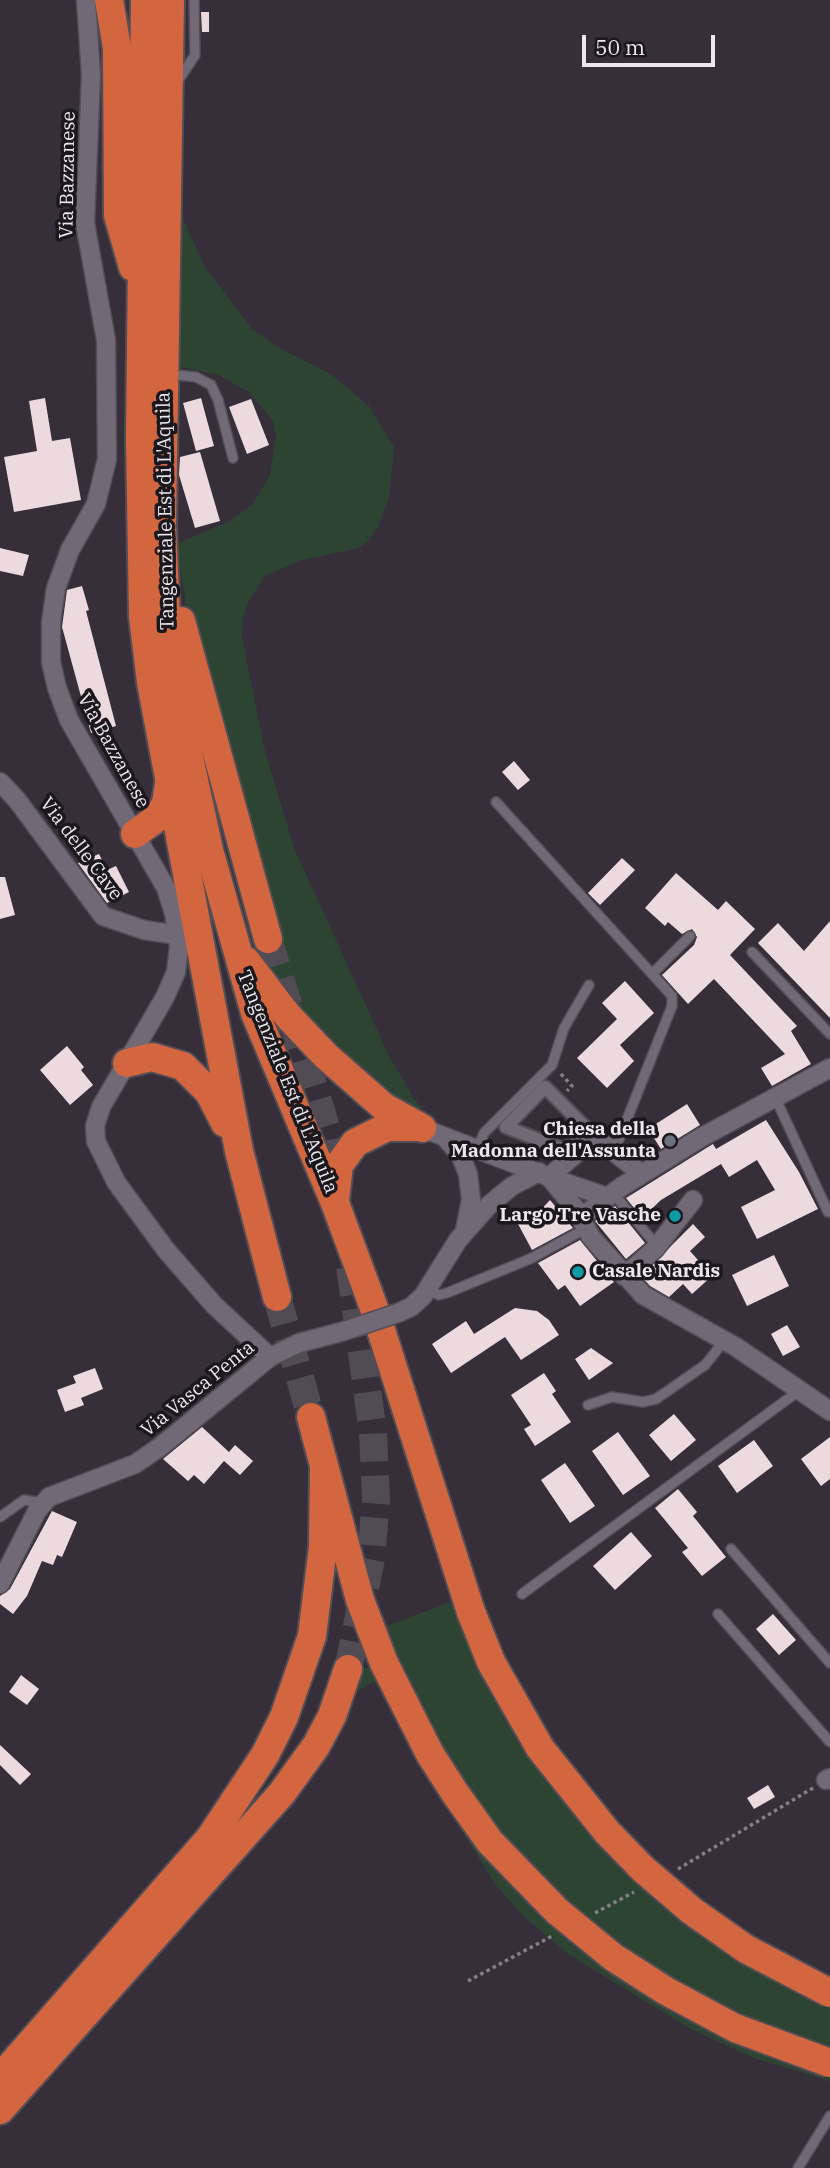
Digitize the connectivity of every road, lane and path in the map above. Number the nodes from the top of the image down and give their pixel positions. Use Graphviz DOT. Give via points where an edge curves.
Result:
graph roads {
  1 [pos="86,0"];
  2 [pos="109,0"];
  3 [pos="145,0"];
  4 [pos="170,0"];
  5 [pos="194,0"];
  6 [pos="169,95"];
  7 [pos="141,288"];
  8 [pos="164,374"];
  9 [pos="233,458"];
  10 [pos="162,526"];
  11 [pos="169,778"];
  12 [pos="0,782"];
  13 [pos="496,802"];
  14 [pos="135,834"];
  15 [pos="178,934"];
  16 [pos="690,936"];
  17 [pos="268,939"];
  18 [pos="232,942"];
  19 [pos="751,952"];
  20 [pos="653,973"];
  21 [pos="589,985"];
  22 [pos="830,1034"];
  23 [pos="127,1063"];
  24 [pos="830,1068"];
  25 [pos="775,1097"];
  26 [pos="520,1105"];
  27 [pos="433,1132"];
  28 [pos="580,1143"];
  29 [pos="477,1149"];
  30 [pos="239,1151"];
  31 [pos="614,1152"];
  32 [pos="642,1174"];
  33 [pos="544,1175"];
  34 [pos="610,1195"];
  35 [pos="693,1200"];
  36 [pos="335,1203"];
  37 [pos="828,1212"];
  38 [pos="583,1223"];
  39 [pos="464,1233"];
  40 [pos="657,1246"];
  41 [pos="624,1276"];
  42 [pos="427,1290"];
  43 [pos="277,1297"];
  44 [pos="725,1340"];
  45 [pos="270,1357"];
  46 [pos="800,1390"];
  47 [pos="588,1405"];
  48 [pos="830,1411"];
  49 [pos="311,1417"];
  50 [pos="324,1468"];
  51 [pos="43,1503"];
  52 [pos="0,1517"];
  53 [pos="731,1549"];
  54 [pos="0,1584"];
  55 [pos="522,1594"];
  56 [pos="719,1614"];
  57 [pos="830,1663"];
  58 [pos="348,1669"];
  59 [pos="830,1742"];
  60 [pos="830,1993"];
  61 [pos="830,2063"];
  62 [pos="0,2078"];
  63 [pos="0,2110"];
  64 [pos="830,2116"];
  65 [pos="798,2168"];
  1 -- 14 [label="street, Via Bazzanese" via="91,83 85,223 106,340 107,459 96,504 70,550 57,588 50,644 55,683 66,712"];
  2 -- 7 [label="highway" via="117,48 118,215"];
  3 -- 7 [label="highway, Tangenziale Est di L'Aquila"];
  4 -- 6 [label="highway, Tangenziale Est di L'Aquila"];
  5 -- 6 [label="lane" via="195,55"];
  6 -- 8 [label="highway, Tangenziale Est di L'Aquila"];
  7 -- 11 [label="highway, Tangenziale Est di L'Aquila" via="143,616"];
  8 -- 9 [label="lane" via="196,377 211,385"];
  8 -- 10 [label="highway, Tangenziale Est di L'Aquila"];
  10 -- 17 [label="highway" via="193,669"];
  10 -- 18 [label="highway, Tangenziale Est di L'Aquila" via="167,640"];
  11 -- 14 [label="highway" via="161,813"];
  11 -- 30 [label="highway, Tangenziale Est di L'Aquila"];
  12 -- 15 [label="street, Via delle Cave" via="101,914 131,927"];
  13 -- 20 [label="lane"];
  14 -- 15 [label="street, Via Bazzanese" via="169,893"];
  15 -- 23 [label="street, Via Bazzanese" via="173,982"];
  16 -- 20 [label="lane"];
  18 -- 27 [label="highway" via="307,1038 374,1100"];
  18 -- 36 [label="highway, Tangenziale Est di L'Aquila" via="257,1020"];
  19 -- 22 [label="lane"];
  20 -- 31 [label="lane" via="673,1003"];
  21 -- 26 [label="lane" via="569,1018 552,1065"];
  23 -- 30 [label="highway" via="152,1058 186,1068 209,1092"];
  23 -- 45 [label="street, Via Bazzanese" via="96,1122 100,1154 173,1258 214,1305"];
  24 -- 25 [label="street"];
  25 -- 32 [label="street"];
  25 -- 37 [label="lane"];
  26 -- 28 [label="street" via="506,1127 565,1150"];
  26 -- 28 [label="street" via="545,1087 588,1129"];
  26 -- 29 [label="lane" via="484,1133"];
  27 -- 29 [label="street"];
  27 -- 36 [label="highway" via="405,1125 387,1127 355,1143 338,1169"];
  27 -- 39 [label="street" via="460,1154 468,1174 471,1200"];
  28 -- 31 [label="street" via="595,1136"];
  28 -- 33 [label="street, Via Vasca Penta"];
  29 -- 33 [label="street"];
  30 -- 43 [label="highway, Tangenziale Est di L'Aquila"];
  31 -- 32 [label="street"];
  32 -- 34 [label="street"];
  33 -- 34 [label="street"];
  33 -- 38 [label="street"];
  33 -- 39 [label="street, Via Vasca Penta" via="500,1195"];
  34 -- 38 [label="street"];
  34 -- 40 [label="lane"];
  35 -- 40 [label="street"];
  36 -- 60 [label="highway, Tangenziale Est di L'Aquila, bridge" via="378,1320 471,1612 491,1662 540,1748 607,1832 692,1911 746,1949"];
  38 -- 41 [label="street"];
  38 -- 42 [label="lane" via="533,1258 447,1293"];
  39 -- 42 [label="street, Via Vasca Penta"];
  40 -- 41 [label="street"];
  41 -- 44 [label="street" via="659,1306"];
  42 -- 45 [label="street, Via Vasca Penta, bridge" via="414,1306 398,1313 299,1343"];
  44 -- 46 [label="street"];
  44 -- 47 [label="lane" via="705,1364 656,1399 643,1402 612,1396"];
  45 -- 51 [label="street, Via Vasca Penta" via="148,1457 53,1494"];
  46 -- 48 [label="street"];
  46 -- 55 [label="lane"];
  49 -- 50 [label="highway"];
  50 -- 61 [label="highway, bridge" via="360,1600 384,1663 455,1793 491,1842 557,1911 613,1957 666,1992 735,2028"];
  50 -- 62 [label="highway" via="323,1547 312,1636 284,1717 265,1755 210,1838"];
  51 -- 52 [label="lane" via="24,1500"];
  51 -- 54 [label="street"];
  53 -- 57 [label="lane"];
  56 -- 59 [label="lane"];
  58 -- 63 [label="highway" via="326,1726 301,1769"];
  64 -- 65 [label="lane"];
}
